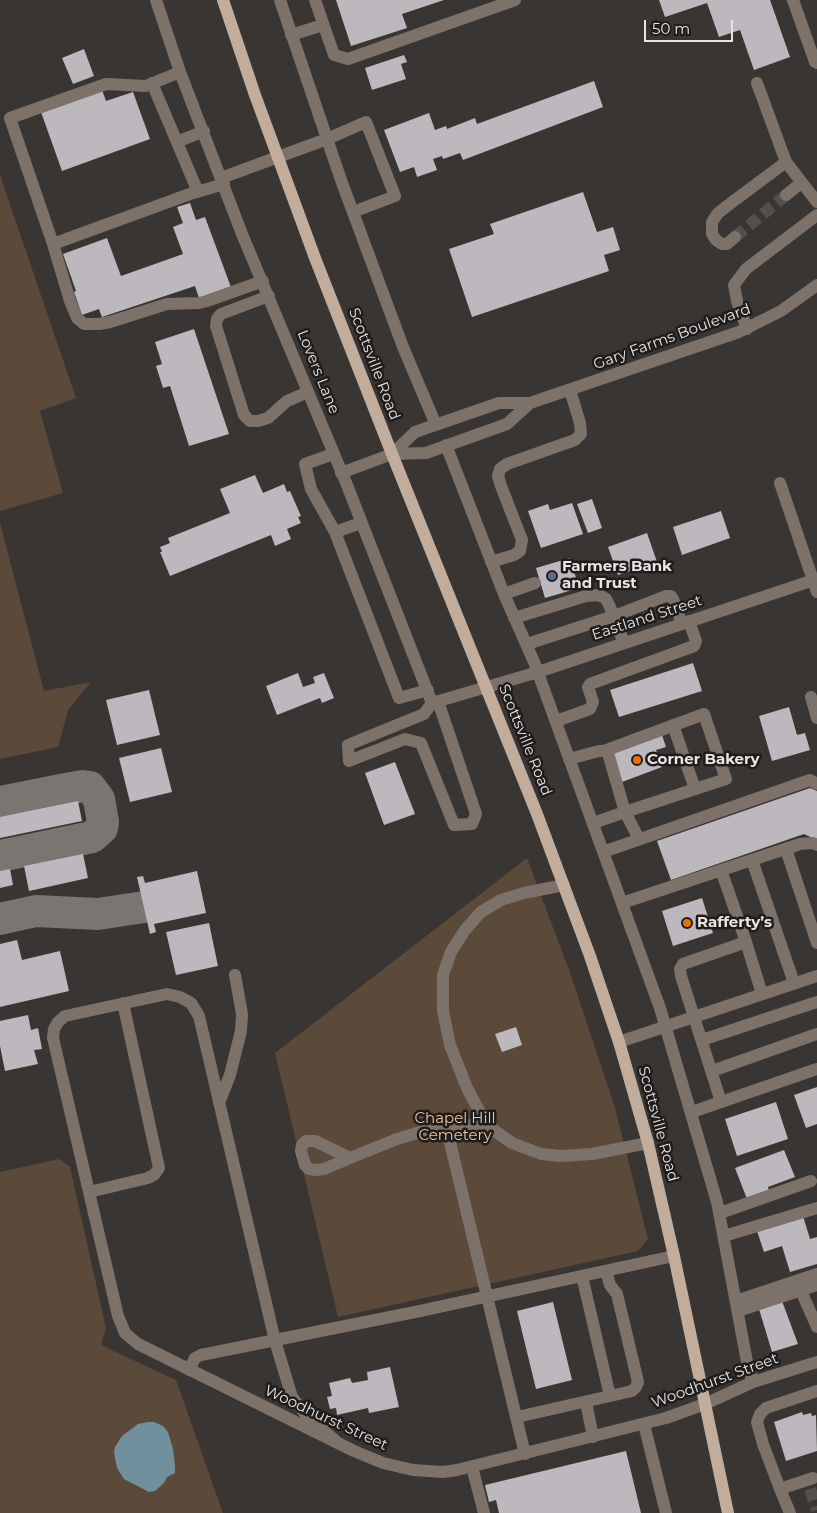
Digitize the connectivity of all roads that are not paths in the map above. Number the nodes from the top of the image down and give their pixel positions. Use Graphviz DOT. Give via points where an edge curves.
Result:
graph roads {
  1 [pos="156,0"];
  2 [pos="223,0"];
  3 [pos="280,0"];
  4 [pos="315,0"];
  5 [pos="515,0"];
  6 [pos="793,0"];
  7 [pos="323,25"];
  8 [pos="291,35"];
  9 [pos="817,63"];
  10 [pos="180,72"];
  11 [pos="152,84"];
  12 [pos="757,84"];
  13 [pos="204,131"];
  14 [pos="327,139"];
  15 [pos="177,142"];
  16 [pos="277,158"];
  17 [pos="786,162"];
  18 [pos="222,181"];
  19 [pos="801,183"];
  20 [pos="198,192"];
  21 [pos="786,195"];
  22 [pos="817,202"];
  23 [pos="353,212"];
  24 [pos="817,215"];
  25 [pos="735,237"];
  26 [pos="53,244"];
  27 [pos="263,282"];
  28 [pos="817,285"];
  29 [pos="269,296"];
  30 [pos="747,329"];
  31 [pos="570,390"];
  32 [pos="308,392"];
  33 [pos="530,403"];
  34 [pos="436,425"];
  35 [pos="446,445"];
  36 [pos="334,454"];
  37 [pos="392,454"];
  38 [pos="341,473"];
  39 [pos="780,482"];
  40 [pos="361,523"];
  41 [pos="335,532"];
  42 [pos="491,562"];
  43 [pos="535,583"];
  44 [pos="816,584"];
  45 [pos="504,594"];
  46 [pos="614,616"];
  47 [pos="514,618"];
  48 [pos="686,623"];
  49 [pos="624,643"];
  50 [pos="527,644"];
  51 [pos="538,672"];
  52 [pos="486,688"];
  53 [pos="428,690"];
  54 [pos="811,697"];
  55 [pos="435,702"];
  56 [pos="817,718"];
  57 [pos="556,721"];
  58 [pos="673,725"];
  59 [pos="604,751"];
  60 [pos="569,759"];
  61 [pos="817,784"];
  62 [pos="695,789"];
  63 [pos="625,812"];
  64 [pos="593,823"];
  65 [pos="639,839"];
  66 [pos="817,845"];
  67 [pos="786,849"];
  68 [pos="603,852"];
  69 [pos="752,860"];
  70 [pos="721,870"];
  71 [pos="564,885"];
  72 [pos="622,903"];
  73 [pos="746,942"];
  74 [pos="817,943"];
  75 [pos="235,975"];
  76 [pos="817,976"];
  77 [pos="794,983"];
  78 [pos="762,994"];
  79 [pos="817,1002"];
  80 [pos="123,1004"];
  81 [pos="694,1016"];
  82 [pos="666,1026"];
  83 [pos="817,1034"];
  84 [pos="702,1040"];
  85 [pos="619,1042"];
  86 [pos="817,1069"];
  87 [pos="712,1071"];
  88 [pos="722,1102"];
  89 [pos="219,1103"];
  90 [pos="692,1112"];
  91 [pos="488,1125"];
  92 [pos="446,1126"];
  93 [pos="648,1143"];
  94 [pos="350,1158"];
  95 [pos="811,1180"];
  96 [pos="89,1192"];
  97 [pos="817,1208"];
  98 [pos="720,1214"];
  99 [pos="724,1236"];
  100 [pos="674,1256"];
  101 [pos="606,1270"];
  102 [pos="817,1274"];
  103 [pos="582,1276"];
  104 [pos="817,1286"];
  105 [pos="801,1291"];
  106 [pos="488,1296"];
  107 [pos="737,1306"];
  108 [pos="817,1327"];
  109 [pos="275,1340"];
  110 [pos="817,1362"];
  111 [pos="189,1370"];
  112 [pos="753,1382"];
  113 [pos="817,1391"];
  114 [pos="610,1396"];
  115 [pos="586,1402"];
  116 [pos="704,1404"];
  117 [pos="517,1417"];
  118 [pos="644,1424"];
  119 [pos="593,1436"];
  120 [pos="337,1442"];
  121 [pos="525,1454"];
  122 [pos="472,1468"];
  123 [pos="810,1482"];
  124 [pos="780,1489"];
  125 [pos="484,1513"];
  126 [pos="666,1513"];
  127 [pos="728,1513"];
  128 [pos="790,1513"];
  1 -- 10 [label="street, Lovers Lane"];
  2 -- 16 [label="main road, Scottsville Road"];
  3 -- 8 [label="street"];
  4 -- 7 [label="street"];
  5 -- 7 [label="street" via="348,59 334,56"];
  6 -- 9 [label="street"];
  7 -- 8 [label="street"];
  8 -- 14 [label="street"];
  10 -- 11 [label="street"];
  10 -- 13 [label="street, Lovers Lane"];
  11 -- 15 [label="street"];
  11 -- 26 [label="street" via="106,84 10,118"];
  12 -- 17 [label="street"];
  13 -- 15 [label="street"];
  13 -- 18 [label="street, Lovers Lane"];
  14 -- 16 [label="street"];
  14 -- 23 [label="street"];
  14 -- 23 [label="street" via="366,122 395,196"];
  15 -- 20 [label="street"];
  16 -- 18 [label="street"];
  16 -- 37 [label="main road, Scottsville Road"];
  17 -- 19 [label="street"];
  17 -- 25 [label="street" via="718,213 712,222 712,234 716,240 727,244"];
  18 -- 20 [label="street"];
  18 -- 27 [label="street, Lovers Lane"];
  19 -- 21 [label="street"];
  19 -- 22 [label="street"];
  20 -- 26 [label="street"];
  23 -- 34 [label="street"];
  24 -- 30 [label="street" via="746,269 734,285"];
  26 -- 27 [label="street" via="70,301 77,318 84,324 99,324 167,304 208,301"];
  27 -- 29 [label="street, Lovers Lane"];
  28 -- 30 [label="street, Gary Farms Boulevard" via="781,311"];
  29 -- 32 [label="street, Lovers Lane"];
  29 -- 32 [label="street" via="221,314 217,319 216,326 244,416 250,421 268,418 287,401"];
  30 -- 31 [label="street, Gary Farms Boulevard"];
  31 -- 33 [label="street, Gary Farms Boulevard"];
  31 -- 42 [label="street" via="581,434 574,440 500,469 501,486 522,540 520,551"];
  32 -- 36 [label="street, Lovers Lane"];
  33 -- 34 [label="street, Gary Farms Boulevard" via="499,403"];
  33 -- 35 [label="street, Gary Farms Boulevard" via="507,424"];
  34 -- 37 [label="street, Gary Farms Boulevard" via="415,432"];
  35 -- 37 [label="street, Gary Farms Boulevard" via="426,453"];
  35 -- 42 [label="street"];
  36 -- 38 [label="street, Lovers Lane"];
  36 -- 41 [label="street" via="305,464 310,489"];
  37 -- 38 [label="street"];
  37 -- 52 [label="main road, Scottsville Road"];
  38 -- 40 [label="street, Lovers Lane"];
  39 -- 44 [label="street"];
  40 -- 41 [label="street"];
  40 -- 53 [label="street, Lovers Lane"];
  41 -- 53 [label="street" via="399,698"];
  42 -- 45 [label="street"];
  43 -- 45 [label="street"];
  44 -- 48 [label="street, Eastland Street"];
  45 -- 47 [label="street"];
  46 -- 47 [label="street" via="606,599 599,594"];
  46 -- 48 [label="street" via="671,596"];
  46 -- 49 [label="street"];
  46 -- 50 [label="street"];
  47 -- 50 [label="street"];
  48 -- 49 [label="street, Eastland Street"];
  48 -- 57 [label="street" via="696,641 694,646 590,684 593,702 590,709"];
  49 -- 51 [label="street, Eastland Street"];
  50 -- 51 [label="street"];
  51 -- 52 [label="street, Eastland Street"];
  51 -- 57 [label="street"];
  52 -- 55 [label="street"];
  52 -- 71 [label="main road, Scottsville Road"];
  53 -- 55 [label="street, Lovers Lane"];
  54 -- 56 [label="street"];
  55 -- 55 [label="street, Lovers Lane" via="424,714 348,745 349,761 405,739 421,743 454,825 472,824 476,814"];
  57 -- 60 [label="street"];
  58 -- 59 [label="street"];
  58 -- 62 [label="street"];
  58 -- 62 [label="street" via="704,714 726,779"];
  59 -- 60 [label="street"];
  59 -- 63 [label="street" via="608,753"];
  60 -- 64 [label="street"];
  61 -- 65 [label="street" via="810,780"];
  62 -- 63 [label="street"];
  63 -- 64 [label="street"];
  63 -- 65 [label="street"];
  64 -- 68 [label="street"];
  65 -- 68 [label="street"];
  66 -- 67 [label="street" via="800,844"];
  67 -- 69 [label="street"];
  67 -- 74 [label="street"];
  68 -- 72 [label="street"];
  69 -- 70 [label="street"];
  69 -- 77 [label="street"];
  70 -- 72 [label="street"];
  70 -- 73 [label="street"];
  71 -- 85 [label="main road, Scottsville Road"];
  71 -- 91 [label="street" via="524,893 481,912 464,930 447,963 442,999 450,1045 467,1088"];
  72 -- 82 [label="street"];
  73 -- 78 [label="street"];
  73 -- 81 [label="street" via="684,964 680,969"];
  75 -- 89 [label="street" via="242,1014 241,1031"];
  76 -- 77 [label="street"];
  77 -- 78 [label="street"];
  78 -- 81 [label="street"];
  79 -- 84 [label="street"];
  80 -- 89 [label="street" via="167,994 191,1003 199,1016"];
  80 -- 96 [label="street, Woodhurst Street" via="65,1016 54,1029 53,1038"];
  80 -- 96 [label="street" via="159,1168 148,1178"];
  81 -- 82 [label="street"];
  81 -- 84 [label="street"];
  82 -- 85 [label="street"];
  82 -- 90 [label="street"];
  83 -- 87 [label="street"];
  84 -- 87 [label="street"];
  85 -- 93 [label="main road, Scottsville Road"];
  86 -- 88 [label="street"];
  87 -- 88 [label="street"];
  88 -- 90 [label="street"];
  89 -- 109 [label="street"];
  90 -- 98 [label="street"];
  91 -- 92 [label="street"];
  91 -- 93 [label="street" via="512,1143 551,1155 582,1155"];
  92 -- 94 [label="street" via="397,1139"];
  92 -- 106 [label="street"];
  93 -- 100 [label="main road, Scottsville Road"];
  95 -- 98 [label="street"];
  96 -- 111 [label="street, Woodhurst Street" via="122,1328 138,1344"];
  97 -- 99 [label="street"];
  98 -- 99 [label="street"];
  99 -- 107 [label="street"];
  100 -- 101 [label="street"];
  100 -- 116 [label="main road, Scottsville Road"];
  101 -- 103 [label="street"];
  101 -- 114 [label="street" via="610,1286 617,1294 638,1382 632,1392"];
  102 -- 107 [label="street"];
  103 -- 106 [label="street"];
  103 -- 114 [label="street"];
  104 -- 105 [label="street"];
  105 -- 107 [label="street"];
  105 -- 108 [label="street"];
  106 -- 109 [label="street"];
  106 -- 117 [label="street"];
  107 -- 112 [label="street"];
  109 -- 111 [label="street" via="201,1355 195,1358"];
  109 -- 120 [label="street" via="292,1397 308,1417"];
  110 -- 112 [label="street, Woodhurst Street"];
  111 -- 120 [label="street, Woodhurst Street"];
  112 -- 116 [label="street, Woodhurst Street"];
  113 -- 124 [label="street" via="766,1408 760,1414 757,1422"];
  114 -- 115 [label="street"];
  115 -- 117 [label="street"];
  115 -- 119 [label="street"];
  116 -- 118 [label="street, Woodhurst Street"];
  116 -- 127 [label="main road, Scottsville Road"];
  117 -- 121 [label="street"];
  118 -- 119 [label="street, Woodhurst Street"];
  118 -- 126 [label="street"];
  119 -- 121 [label="street, Woodhurst Street"];
  120 -- 122 [label="street, Woodhurst Street" via="384,1463 413,1470 443,1472"];
  121 -- 122 [label="street, Woodhurst Street"];
  122 -- 125 [label="street"];
  123 -- 124 [label="street"];
  124 -- 128 [label="street"];
}
